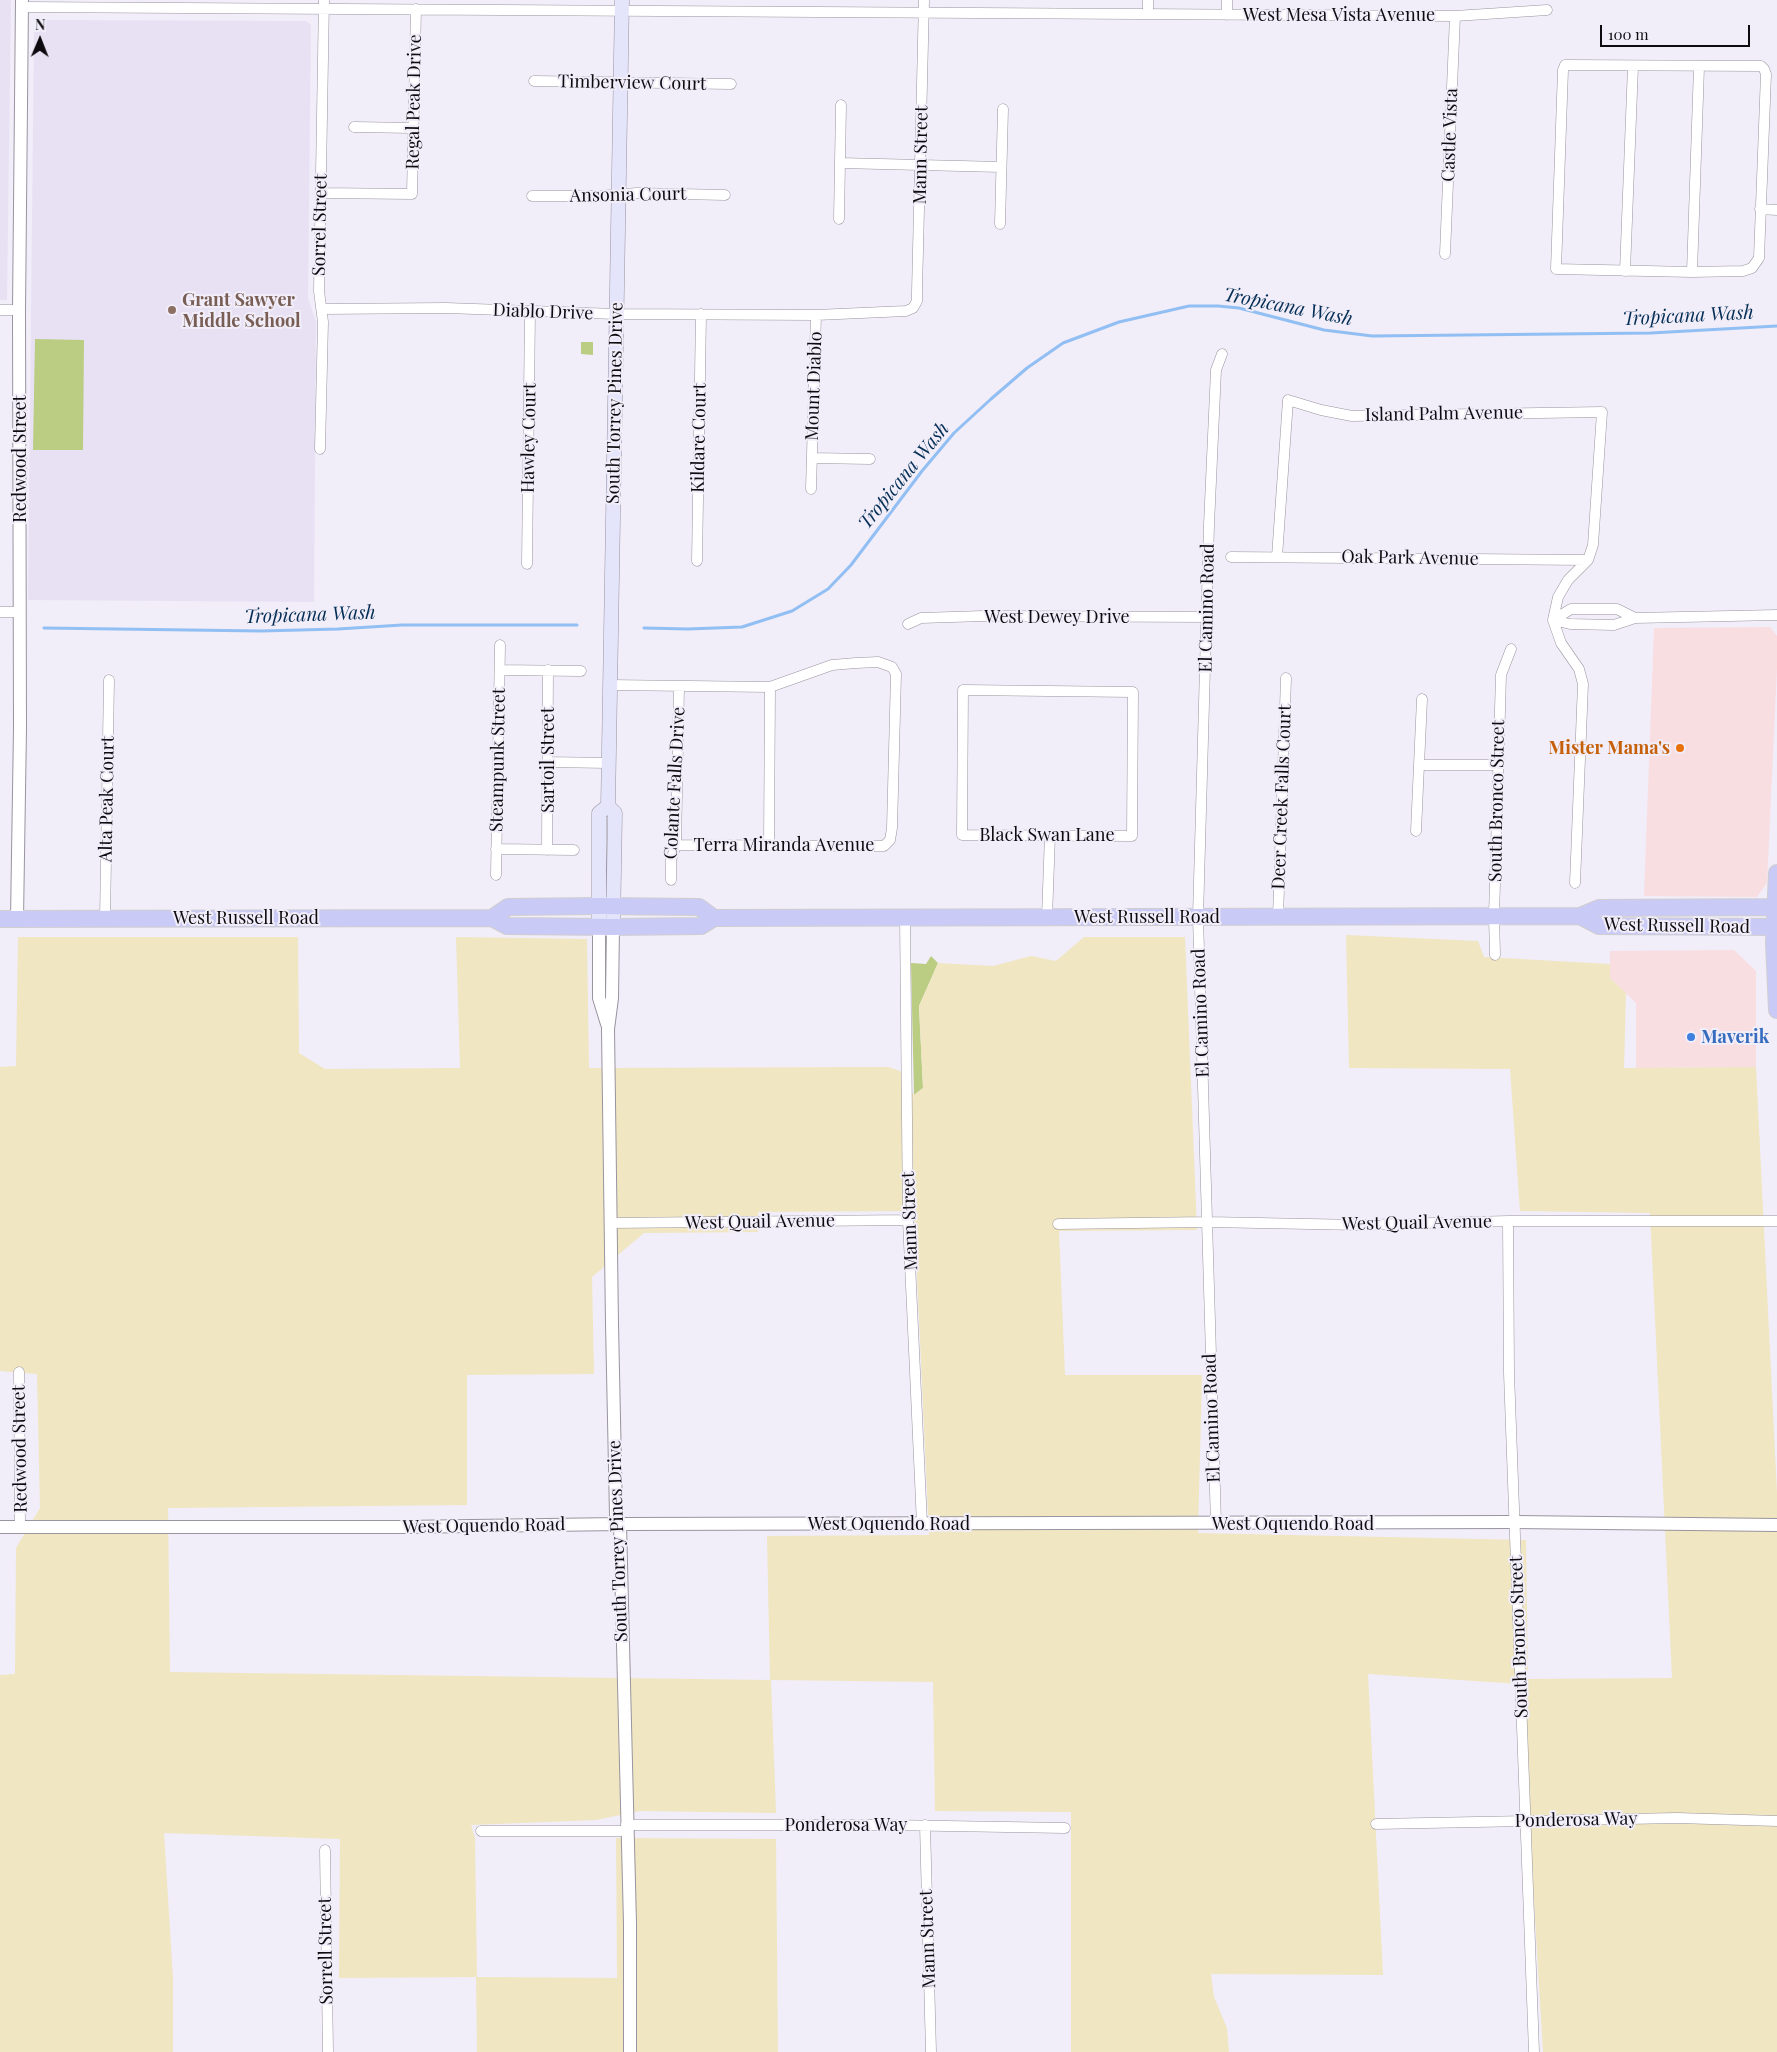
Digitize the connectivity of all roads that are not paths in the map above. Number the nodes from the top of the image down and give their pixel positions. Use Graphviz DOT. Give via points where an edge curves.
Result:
graph roads {
  1 [pos="924,0"];
  2 [pos="1148,0"];
  3 [pos="1227,0"];
  4 [pos="22,3"];
  5 [pos="324,4"];
  6 [pos="622,5"];
  7 [pos="416,10"];
  8 [pos="1546,10"];
  9 [pos="924,12"];
  10 [pos="1148,14"];
  11 [pos="1227,15"];
  12 [pos="1455,16"];
  13 [pos="1633,66"];
  14 [pos="1699,67"];
  15 [pos="534,81"];
  16 [pos="620,82"];
  17 [pos="731,84"];
  18 [pos="842,105"];
  19 [pos="1003,109"];
  20 [pos="354,127"];
  21 [pos="413,128"];
  22 [pos="840,163"];
  23 [pos="920,165"];
  24 [pos="1001,167"];
  25 [pos="321,193"];
  26 [pos="618,195"];
  27 [pos="725,195"];
  28 [pos="532,196"];
  29 [pos="1760,209"];
  30 [pos="1777,210"];
  31 [pos="839,219"];
  32 [pos="1000,224"];
  33 [pos="1445,254"];
  34 [pos="1625,271"];
  35 [pos="1692,272"];
  36 [pos="913,308"];
  37 [pos="322,309"];
  38 [pos="0,310"];
  39 [pos="19,310"];
  40 [pos="530,312"];
  41 [pos="616,314"];
  42 [pos="701,314"];
  43 [pos="816,314"];
  44 [pos="1222,354"];
  45 [pos="320,449"];
  46 [pos="812,458"];
  47 [pos="870,459"];
  48 [pos="811,488"];
  49 [pos="1231,556"];
  50 [pos="1277,557"];
  51 [pos="1588,560"];
  52 [pos="697,561"];
  53 [pos="527,564"];
  54 [pos="0,612"];
  55 [pos="19,612"];
  56 [pos="1777,615"];
  57 [pos="1207,617"];
  58 [pos="1634,618"];
  59 [pos="1553,620"];
  60 [pos="908,624"];
  61 [pos="500,645"];
  62 [pos="1511,649"];
  63 [pos="500,670"];
  64 [pos="548,670"];
  65 [pos="581,671"];
  66 [pos="1286,678"];
  67 [pos="109,680"];
  68 [pos="609,685"];
  69 [pos="679,686"];
  70 [pos="770,686"];
  71 [pos="1422,699"];
  72 [pos="548,762"];
  73 [pos="608,763"];
  74 [pos="1419,765"];
  75 [pos="1498,765"];
  76 [pos="1416,832"];
  77 [pos="1050,835"];
  78 [pos="676,845"];
  79 [pos="769,845"];
  80 [pos="496,849"];
  81 [pos="547,850"];
  82 [pos="574,850"];
  83 [pos="1777,874"];
  84 [pos="496,875"];
  85 [pos="671,880"];
  86 [pos="1575,883"];
  87 [pos="606,906"];
  88 [pos="1776,907"];
  89 [pos="1494,916"];
  90 [pos="1580,916"];
  91 [pos="905,917"];
  92 [pos="1048,917"];
  93 [pos="1198,917"];
  94 [pos="1278,917"];
  95 [pos="492,918"];
  96 [pos="714,918"];
  97 [pos="0,919"];
  98 [pos="18,919"];
  99 [pos="105,919"];
  100 [pos="606,927"];
  101 [pos="1776,927"];
  102 [pos="1495,955"];
  103 [pos="1777,1010"];
  104 [pos="908,1220"];
  105 [pos="1508,1221"];
  106 [pos="1777,1221"];
  107 [pos="1208,1222"];
  108 [pos="611,1223"];
  109 [pos="1058,1224"];
  110 [pos="19,1372"];
  111 [pos="1515,1522"];
  112 [pos="620,1524"];
  113 [pos="922,1524"];
  114 [pos="1216,1524"];
  115 [pos="1777,1525"];
  116 [pos="0,1527"];
  117 [pos="20,1527"];
  118 [pos="1777,1821"];
  119 [pos="1526,1822"];
  120 [pos="1376,1824"];
  121 [pos="925,1825"];
  122 [pos="626,1828"];
  123 [pos="1065,1828"];
  124 [pos="481,1831"];
  125 [pos="324,1850"];
  126 [pos="328,2052"];
  127 [pos="630,2052"];
  128 [pos="931,2052"];
  129 [pos="1534,2052"];
  1 -- 9 [label="street, Mann Street"];
  2 -- 10 [label="street"];
  3 -- 11 [label="street"];
  4 -- 5 [label="street, West Mesa Vista Avenue"];
  4 -- 39 [label="street, Redwood Street"];
  5 -- 7 [label="street, West Mesa Vista Avenue"];
  5 -- 25 [label="street, Sorrel Street"];
  6 -- 7 [label="street, West Mesa Vista Avenue"];
  6 -- 9 [label="street, West Mesa Vista Avenue"];
  6 -- 16 [label="main road, South Torrey Pines Drive"];
  7 -- 21 [label="street, Regal Peak Drive"];
  8 -- 12 [label="street, West Mesa Vista Avenue"];
  9 -- 10 [label="street, West Mesa Vista Avenue"];
  9 -- 23 [label="street, Mann Street"];
  10 -- 11 [label="street, West Mesa Vista Avenue"];
  11 -- 12 [label="street, West Mesa Vista Avenue"];
  12 -- 33 [label="street, Castle Vista"];
  13 -- 14 [label="street"];
  13 -- 34 [label="street"];
  13 -- 34 [label="street" via="1565,65 1563,70 1556,267 1559,270"];
  14 -- 29 [label="street" via="1761,66 1766,74"];
  14 -- 35 [label="street"];
  15 -- 16 [label="street, Timberview Court"];
  16 -- 17 [label="street, Timberview Court"];
  16 -- 26 [label="main road, South Torrey Pines Drive"];
  18 -- 22 [label="street"];
  19 -- 24 [label="street"];
  20 -- 21 [label="street"];
  21 -- 25 [label="street, Regal Peak Drive" via="412,194"];
  22 -- 23 [label="street"];
  22 -- 31 [label="street"];
  23 -- 24 [label="street"];
  23 -- 36 [label="street, Mann Street" via="917,301"];
  24 -- 32 [label="street"];
  25 -- 37 [label="street, Sorrel Street" via="319,291"];
  26 -- 27 [label="street, Ansonia Court"];
  26 -- 28 [label="street, Ansonia Court"];
  26 -- 41 [label="main road, South Torrey Pines Drive"];
  29 -- 30 [label="street"];
  29 -- 35 [label="street" via="1759,258 1752,268"];
  34 -- 35 [label="street"];
  36 -- 43 [label="street, Diablo Drive" via="906,311"];
  37 -- 40 [label="street, Diablo Drive" via="446,308"];
  37 -- 45 [label="street, Sorrel Street"];
  38 -- 39 [label="street"];
  39 -- 55 [label="street, Redwood Street"];
  40 -- 41 [label="street, Diablo Drive"];
  40 -- 53 [label="street, Hawley Court"];
  41 -- 42 [label="street, Diablo Drive"];
  41 -- 68 [label="main road, South Torrey Pines Drive"];
  42 -- 43 [label="street, Diablo Drive"];
  42 -- 52 [label="street, Kildare Court"];
  43 -- 46 [label="street, Mount Diablo"];
  44 -- 57 [label="street, El Camino Road" via="1216,370"];
  46 -- 47 [label="street, Mount Diablo"];
  46 -- 48 [label="street, Mount Diablo"];
  49 -- 50 [label="street, Oak Park Avenue"];
  50 -- 51 [label="street, Oak Park Avenue"];
  50 -- 51 [label="street, Island Palm Avenue" via="1288,400 1352,416 1602,412 1592,545"];
  51 -- 59 [label="street" via="1568,580 1558,597"];
  54 -- 55 [label="street"];
  55 -- 98 [label="street, Redwood Street"];
  56 -- 58 [label="street"];
  57 -- 60 [label="street, West Dewey Drive" via="983,616 921,618"];
  57 -- 93 [label="street, El Camino Road"];
  58 -- 59 [label="street" via="1614,624 1570,624"];
  58 -- 59 [label="street" via="1616,609 1572,609"];
  59 -- 86 [label="street" via="1561,643 1579,669 1583,684"];
  61 -- 63 [label="street, Steampunk Street"];
  62 -- 75 [label="street, South Bronco Street" via="1500,675"];
  63 -- 64 [label="street"];
  63 -- 80 [label="street, Steampunk Street"];
  64 -- 65 [label="street"];
  64 -- 72 [label="street, Sartoil Street"];
  66 -- 94 [label="street, Deer Creek Falls Court"];
  67 -- 99 [label="street, Alta Peak Court"];
  68 -- 69 [label="street"];
  68 -- 73 [label="main road, South Torrey Pines Drive"];
  69 -- 70 [label="street"];
  69 -- 78 [label="street, Colante Falls Drive"];
  70 -- 79 [label="street"];
  70 -- 79 [label="street, Terra Miranda Avenue" via="832,665 878,662 892,667 896,674 890,840 884,846"];
  71 -- 74 [label="street"];
  72 -- 73 [label="street"];
  72 -- 81 [label="street, Sartoil Street"];
  73 -- 87 [label="main road, South Torrey Pines Drive" via="608,806 615,813"];
  74 -- 75 [label="street"];
  74 -- 76 [label="street"];
  75 -- 89 [label="street, South Bronco Street"];
  77 -- 77 [label="street, Black Swan Lane" via="962,835 963,690 1133,692 1132,836"];
  77 -- 92 [label="street"];
  78 -- 79 [label="street, Terra Miranda Avenue"];
  78 -- 85 [label="street, Colante Falls Drive" via="671,860"];
  80 -- 81 [label="street"];
  80 -- 84 [label="street, Steampunk Street"];
  81 -- 82 [label="street"];
  83 -- 88 [label="main road"];
  87 -- 95 [label="main road, West Russell Road" via="508,907"];
  87 -- 96 [label="main road, West Russell Road" via="699,907"];
  87 -- 100 [label="main road, South Torrey Pines Drive"];
  88 -- 90 [label="main road, West Russell Road" via="1599,908"];
  88 -- 101 [label="main road"];
  89 -- 90 [label="main road, West Russell Road"];
  89 -- 94 [label="main road, West Russell Road"];
  89 -- 102 [label="street, South Bronco Street"];
  90 -- 101 [label="main road, West Russell Road" via="1599,926"];
  91 -- 92 [label="main road, West Russell Road"];
  91 -- 96 [label="main road, West Russell Road"];
  91 -- 104 [label="street, Mann Street"];
  92 -- 93 [label="main road, West Russell Road"];
  93 -- 94 [label="main road, West Russell Road"];
  93 -- 107 [label="street, El Camino Road"];
  95 -- 99 [label="main road, West Russell Road"];
  95 -- 100 [label="main road, West Russell Road" via="507,926"];
  96 -- 100 [label="main road, West Russell Road" via="701,926"];
  97 -- 98 [label="main road, West Russell Road"];
  98 -- 99 [label="main road, West Russell Road"];
  100 -- 108 [label="street, South Torrey Pines Drive" via="599,998 608,1029"];
  101 -- 103 [label="main road"];
  104 -- 108 [label="street, West Quail Avenue"];
  104 -- 113 [label="street, Mann Street"];
  105 -- 106 [label="street, West Quail Avenue"];
  105 -- 107 [label="street, West Quail Avenue" via="1360,1225"];
  105 -- 111 [label="street, South Bronco Street"];
  107 -- 109 [label="street, West Quail Avenue"];
  107 -- 114 [label="street, El Camino Road"];
  108 -- 112 [label="street, South Torrey Pines Drive" via="616,1515"];
  110 -- 117 [label="street, Redwood Street"];
  111 -- 114 [label="street, West Oquendo Road"];
  111 -- 115 [label="street, West Oquendo Road"];
  111 -- 119 [label="street, South Bronco Street"];
  112 -- 113 [label="street, West Oquendo Road"];
  112 -- 117 [label="street, West Oquendo Road"];
  112 -- 122 [label="street, South Torrey Pines Drive"];
  113 -- 114 [label="street, West Oquendo Road"];
  116 -- 117 [label="street, West Oquendo Road"];
  118 -- 119 [label="street, Ponderosa Way" via="1677,1818"];
  119 -- 120 [label="street, Ponderosa Way"];
  119 -- 129 [label="street, South Bronco Street"];
  121 -- 122 [label="street, Ponderosa Way"];
  121 -- 123 [label="street, Ponderosa Way"];
  121 -- 128 [label="street, Mann Street"];
  122 -- 124 [label="street, Ponderosa Way"];
  122 -- 127 [label="street, South Torrey Pines Drive"];
  125 -- 126 [label="street, Sorrell Street"];
}
